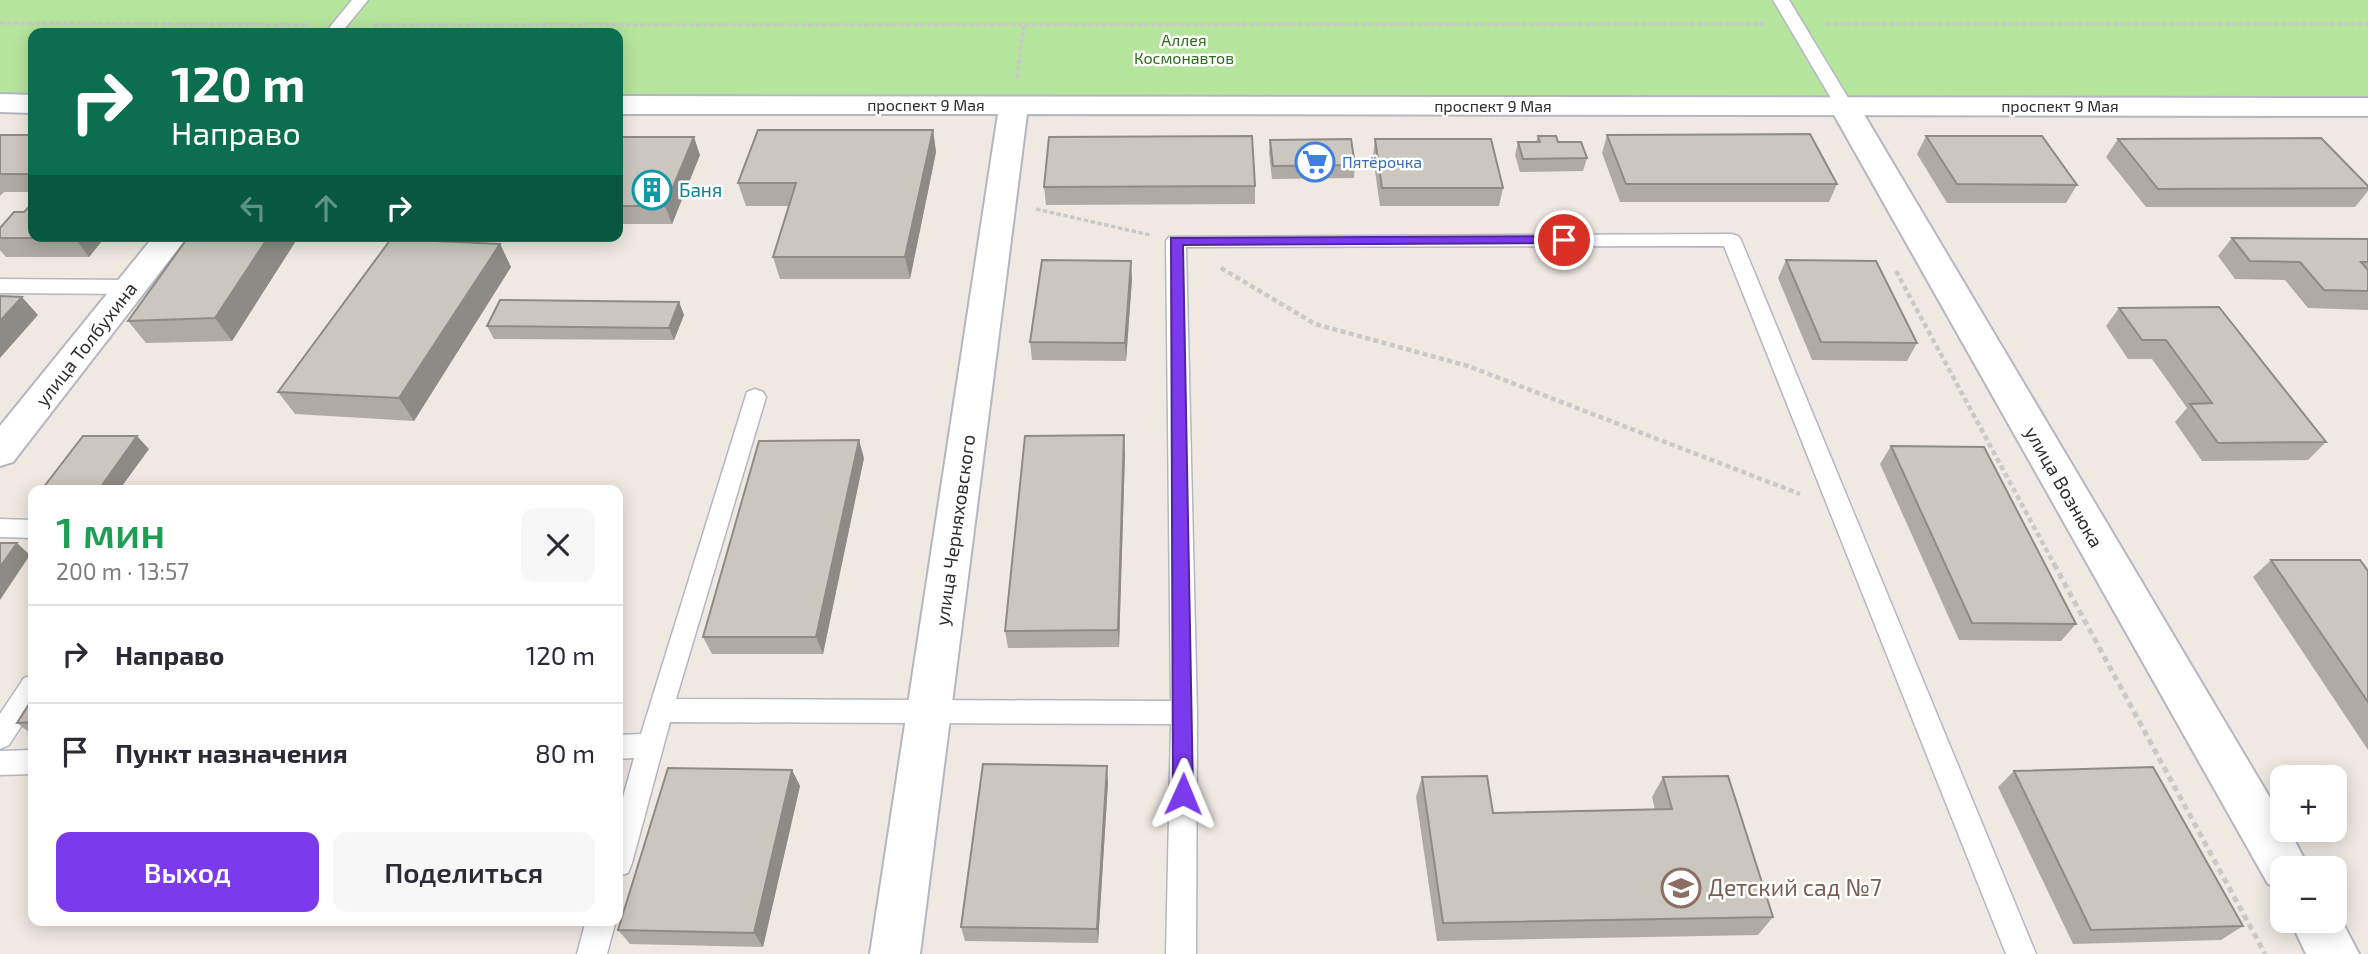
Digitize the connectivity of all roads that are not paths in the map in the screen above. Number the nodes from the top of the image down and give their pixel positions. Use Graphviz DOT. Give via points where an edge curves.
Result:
graph roads {
  1 [pos="360,0"];
  2 [pos="1781,0"];
  3 [pos="337,28"];
  4 [pos="0,103"];
  5 [pos="28,104"];
  6 [pos="623,105"];
  7 [pos="1014,106"];
  8 [pos="1844,106"];
  9 [pos="2368,107"];
  10 [pos="167,242"];
  11 [pos="0,286"];
  12 [pos="131,287"];
  13 [pos="755,397"];
  14 [pos="0,453"];
  15 [pos="0,528"];
  16 [pos="28,528"];
  17 [pos="28,694"];
  18 [pos="660,710"];
  19 [pos="1184,713"];
  20 [pos="929,714"];
  21 [pos="0,737"];
  22 [pos="651,746"];
  23 [pos="623,747"];
  24 [pos="28,762"];
  25 [pos="0,763"];
  26 [pos="623,845"];
  27 [pos="2278,856"];
  28 [pos="599,926"];
  29 [pos="2322,933"];
  30 [pos="592,954"];
  31 [pos="895,954"];
  32 [pos="1181,954"];
  33 [pos="2021,954"];
  34 [pos="2334,954"];
  1 -- 3 [label="lane"];
  2 -- 8 [label="lane"];
  4 -- 5 [label="street"];
  6 -- 7 [label="street, проспект 9 Мая"];
  7 -- 8 [label="street, проспект 9 Мая"];
  7 -- 20 [label="street, улица Черняховского"];
  8 -- 9 [label="street, проспект 9 Мая"];
  8 -- 27 [label="street, улица Вознюка"];
  10 -- 12 [label="street, улица Толбухина"];
  11 -- 12 [label="lane"];
  12 -- 14 [label="street, улица Толбухина"];
  13 -- 18 [label="lane"];
  15 -- 16 [label="lane"];
  17 -- 21 [label="lane"];
  18 -- 20 [label="lane"];
  18 -- 22 [label="lane"];
  19 -- 20 [label="lane"];
  19 -- 32 [label="lane"];
  19 -- 33 [label="lane" via="1176,241 1731,240"];
  20 -- 31 [label="street, улица Черняховского"];
  22 -- 23 [label="lane"];
  22 -- 26 [label="lane"];
  24 -- 25 [label="lane"];
  28 -- 30 [label="lane"];
  29 -- 34 [label="street"];
}
